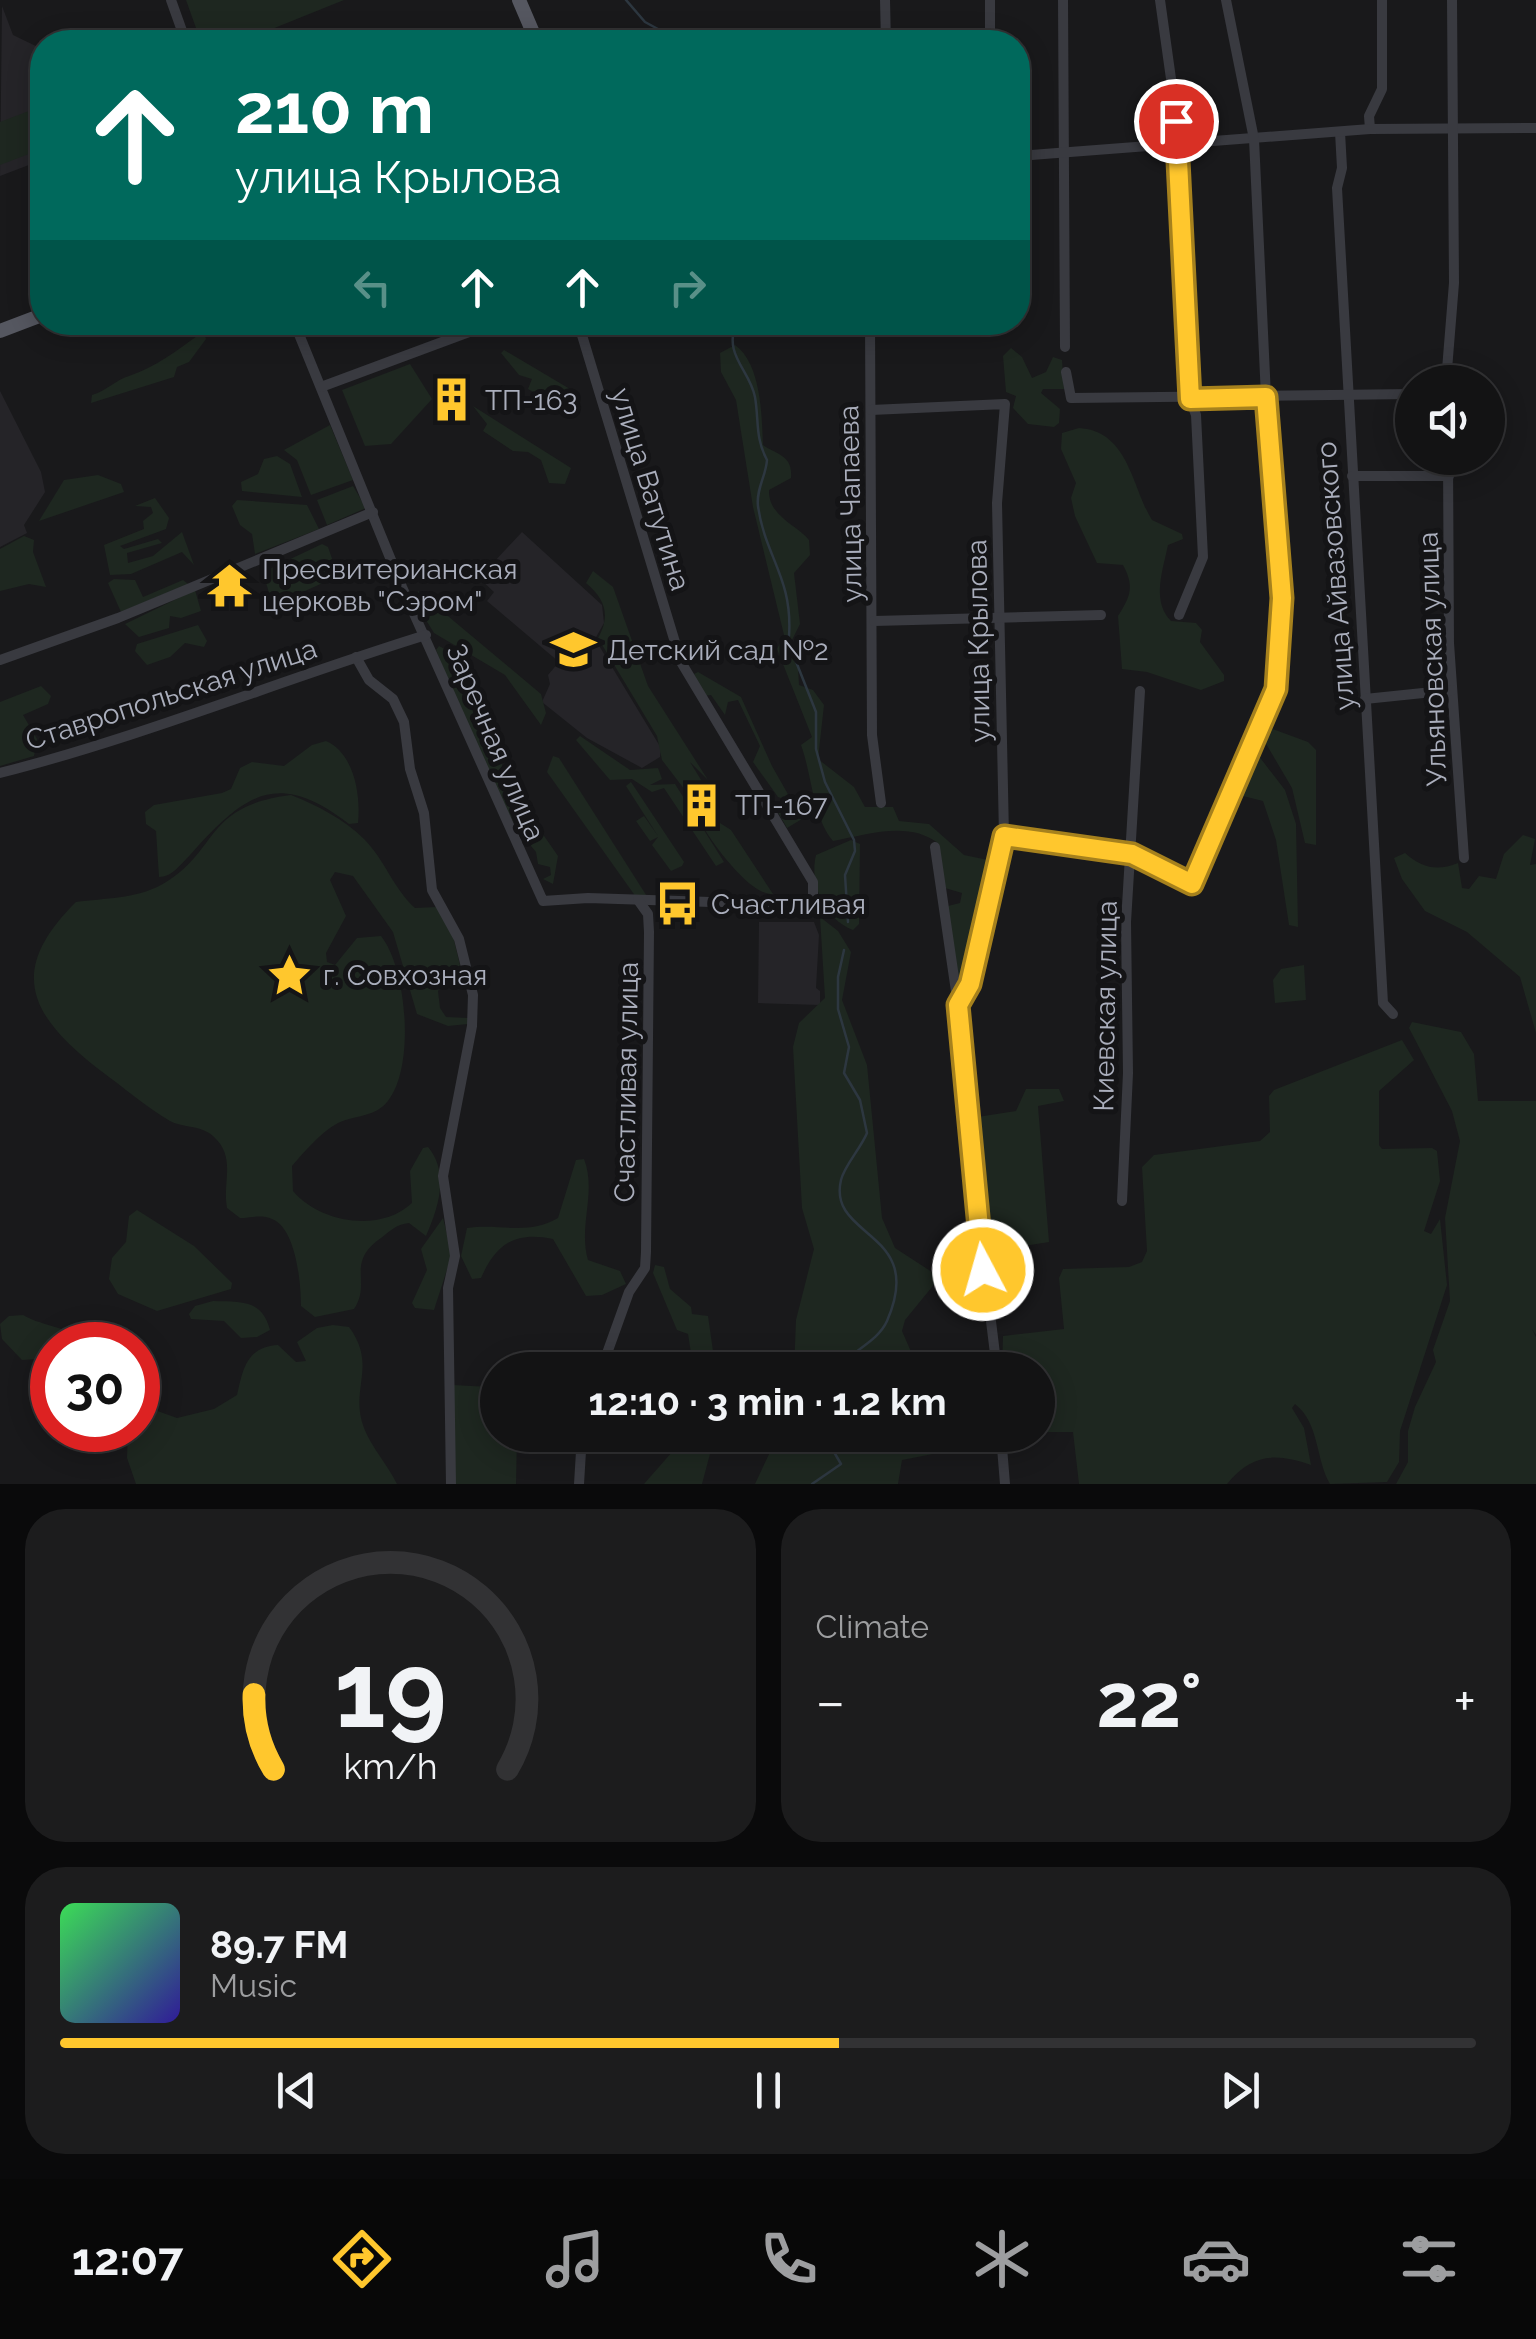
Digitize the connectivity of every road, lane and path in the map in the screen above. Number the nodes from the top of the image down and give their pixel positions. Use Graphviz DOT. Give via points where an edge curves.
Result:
graph roads {
  1 [pos="171,0"];
  2 [pos="520,0"];
  3 [pos="885,0"];
  4 [pos="990,0"];
  5 [pos="1063,0"];
  6 [pos="1160,0"];
  7 [pos="1226,0"];
  8 [pos="1382,0"];
  9 [pos="1452,0"];
  10 [pos="182,30"];
  11 [pos="531,30"];
  12 [pos="886,30"];
  13 [pos="990,30"];
  14 [pos="1454,127"];
  15 [pos="1536,128"];
  16 [pos="1370,129"];
  17 [pos="1340,132"];
  18 [pos="1254,138"];
  19 [pos="1180,144"];
  20 [pos="1062,152"];
  21 [pos="1030,155"];
  22 [pos="30,320"];
  23 [pos="0,331"];
  24 [pos="299,335"];
  25 [pos="461,335"];
  26 [pos="582,335"];
  27 [pos="870,335"];
  28 [pos="1065,347"];
  29 [pos="1447,365"];
  30 [pos="1066,372"];
  31 [pos="321,387"];
  32 [pos="1345,393"];
  33 [pos="1395,394"];
  34 [pos="1266,397"];
  35 [pos="1190,399"];
  36 [pos="871,410"];
  37 [pos="1352,476"];
  38 [pos="1449,476"];
  39 [pos="373,512"];
  40 [pos="999,615"];
  41 [pos="1101,615"];
  42 [pos="1179,615"];
  43 [pos="874,621"];
  44 [pos="426,635"];
  45 [pos="356,656"];
  46 [pos="0,660"];
  47 [pos="1452,690"];
  48 [pos="1140,691"];
  49 [pos="1364,699"];
  50 [pos="0,773"];
  51 [pos="881,803"];
  52 [pos="1004,836"];
  53 [pos="935,847"];
  54 [pos="1132,854"];
  55 [pos="1464,858"];
  56 [pos="638,900"];
  57 [pos="542,901"];
  58 [pos="958,1005"];
  59 [pos="1393,1014"];
  60 [pos="1122,1202"];
  61 [pos="607,1352"];
  62 [pos="995,1352"];
  63 [pos="581,1452"];
  64 [pos="1002,1452"];
  65 [pos="451,1484"];
  66 [pos="579,1484"];
  67 [pos="1005,1484"];
  1 -- 10 [label="street"];
  2 -- 11 [label="main road"];
  3 -- 12 [label="street"];
  4 -- 13 [label="street"];
  5 -- 20 [label="street"];
  6 -- 19 [label="street"];
  7 -- 18 [label="street"];
  8 -- 16 [label="street" via="1382,89"];
  9 -- 14 [label="street"];
  14 -- 15 [label="street"];
  14 -- 16 [label="street"];
  14 -- 29 [label="street"];
  16 -- 17 [label="street"];
  17 -- 18 [label="street"];
  17 -- 32 [label="street, улица Айвазовского"];
  18 -- 19 [label="street"];
  18 -- 34 [label="street"];
  19 -- 20 [label="street"];
  19 -- 35 [label="street"];
  20 -- 21 [label="street"];
  20 -- 28 [label="street"];
  22 -- 23 [label="main road"];
  24 -- 31 [label="street, Заречная улица"];
  25 -- 31 [label="street"];
  26 -- 56 [label="street, улица Ватутина" via="682,662 814,888 804,905"];
  27 -- 36 [label="street, улица Чапаева"];
  30 -- 35 [label="street" via="1068,397"];
  31 -- 39 [label="street, Заречная улица"];
  32 -- 33 [label="street"];
  32 -- 34 [label="street"];
  32 -- 37 [label="street, улица Айвазовского"];
  34 -- 35 [label="street"];
  34 -- 54 [label="street" via="1282,598 1276,689 1192,884"];
  35 -- 42 [label="street" via="1203,557"];
  36 -- 40 [label="street, улица Крылова" via="1005,404"];
  36 -- 43 [label="street, улица Чапаева"];
  37 -- 38 [label="street"];
  37 -- 49 [label="street, улица Айвазовского"];
  38 -- 47 [label="street, Ульяновская улица"];
  39 -- 44 [label="street, Заречная улица"];
  39 -- 46 [label="street"];
  40 -- 41 [label="street"];
  40 -- 43 [label="street"];
  40 -- 52 [label="street, улица Крылова"];
  43 -- 51 [label="street, улица Чапаева" via="872,735"];
  44 -- 45 [label="street, Ставропольская улица"];
  44 -- 57 [label="street, Заречная улица"];
  45 -- 50 [label="street, Ставропольская улица" via="129,737"];
  45 -- 65 [label="street, Ставропольская улица" via="404,722 432,890 459,938 473,995 443,1176 455,1256 448,1288"];
  47 -- 49 [label="street"];
  47 -- 55 [label="street, Ульяновская улица"];
  48 -- 54 [label="street, Киевская улица"];
  49 -- 59 [label="street, улица Айвазовского" via="1383,1002"];
  52 -- 54 [label="street"];
  52 -- 58 [label="street, улица Крылова" via="970,984"];
  53 -- 58 [label="street"];
  54 -- 60 [label="street, Киевская улица"];
  56 -- 57 [label="street, улица Ватутина"];
  56 -- 61 [label="street, Счастливая улица" via="648,914 650,949 645,1268 628,1292"];
  58 -- 62 [label="street"];
  63 -- 66 [label="street"];
  64 -- 67 [label="street"];
}
